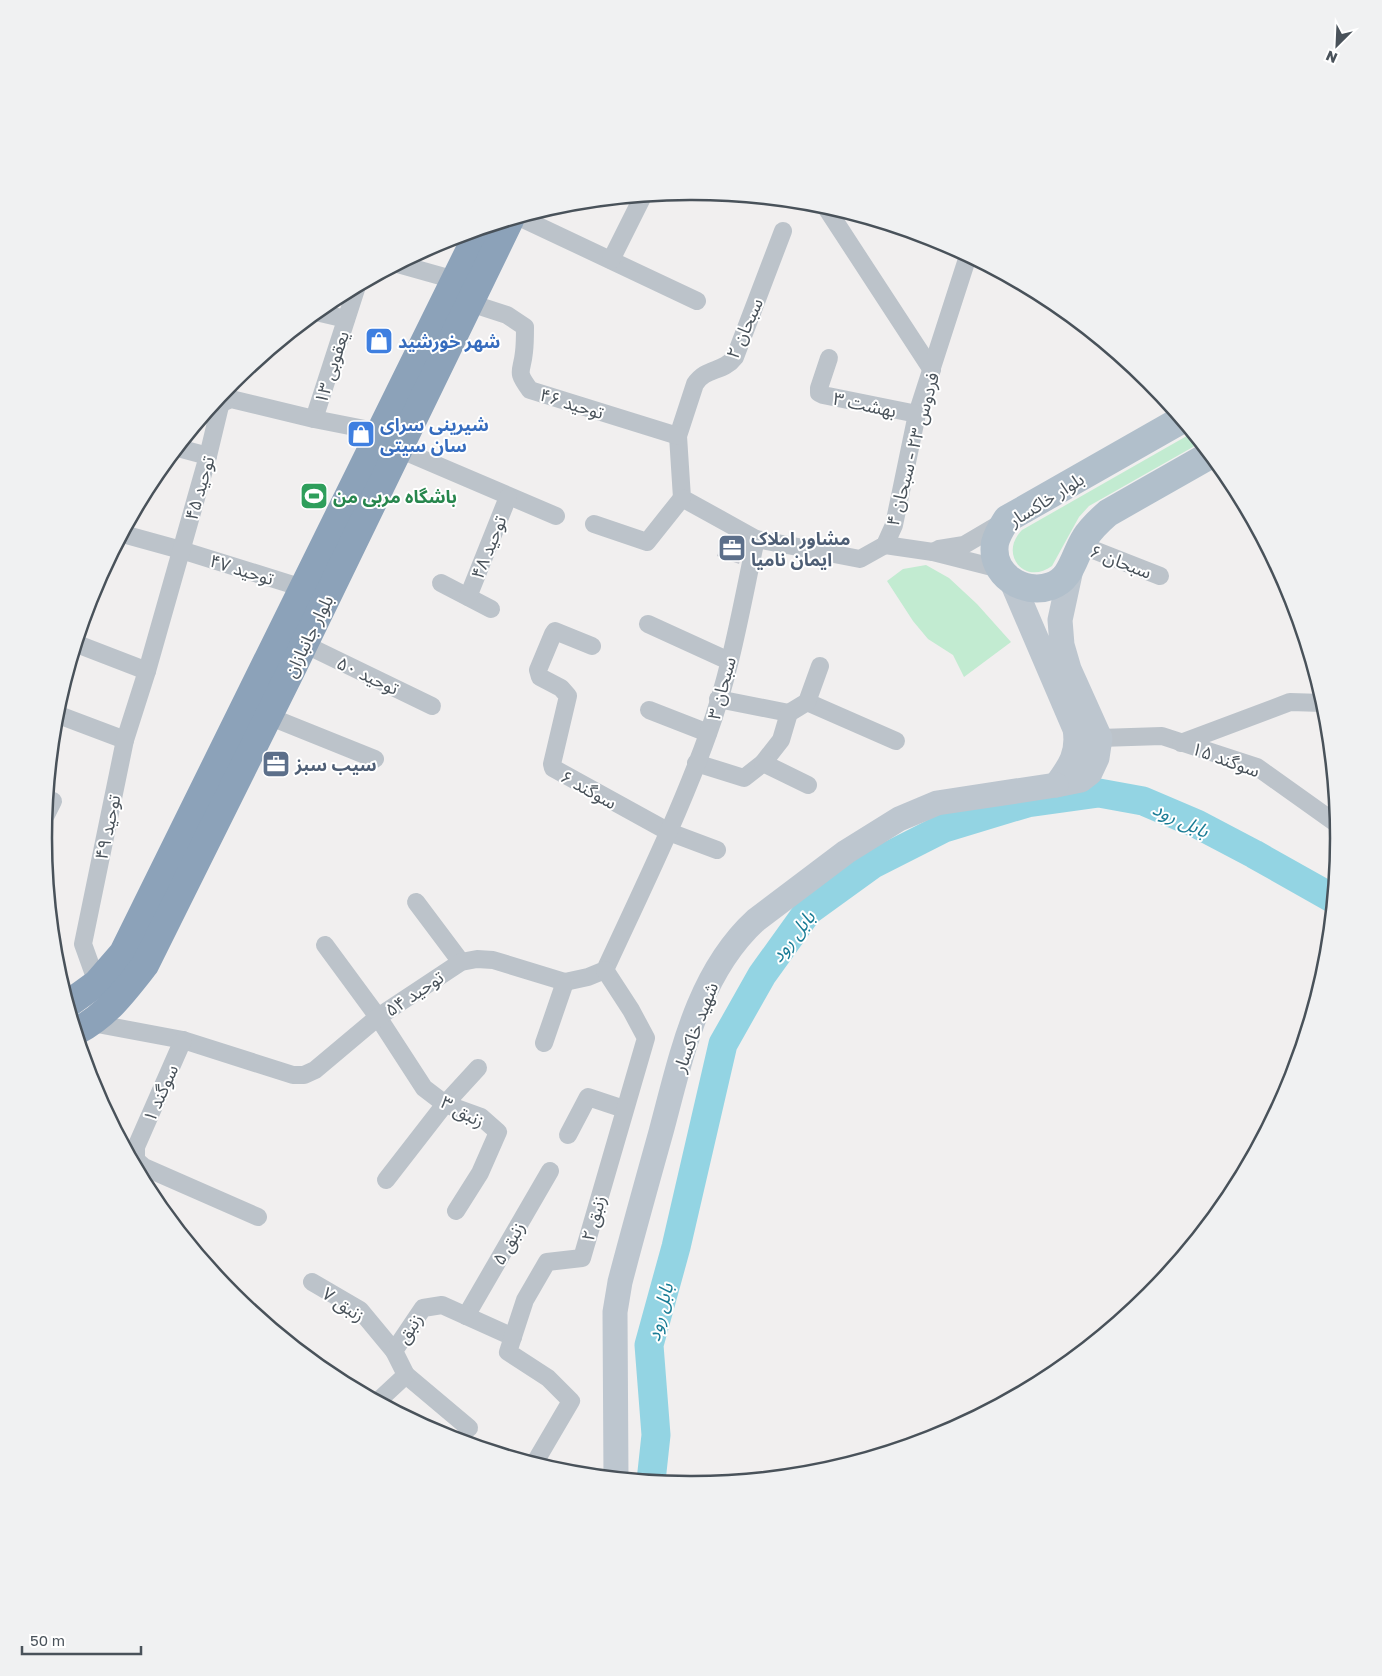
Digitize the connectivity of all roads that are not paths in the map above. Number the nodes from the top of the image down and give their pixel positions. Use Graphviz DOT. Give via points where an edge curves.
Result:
graph roads {
  1 [pos="640,202"];
  2 [pos="831,215"];
  3 [pos="527,221"];
  4 [pos="507,227"];
  5 [pos="783,231"];
  6 [pos="476,237"];
  7 [pos="611,260"];
  8 [pos="966,262"];
  9 [pos="406,266"];
  10 [pos="455,280"];
  11 [pos="354,296"];
  12 [pos="697,301"];
  13 [pos="470,303"];
  14 [pos="326,314"];
  15 [pos="346,319"];
  16 [pos="829,358"];
  17 [pos="932,370"];
  18 [pos="227,401"];
  19 [pos="219,408"];
  20 [pos="917,414"];
  21 [pos="314,419"];
  22 [pos="1176,423"];
  23 [pos="678,436"];
  24 [pos="389,440"];
  25 [pos="184,450"];
  26 [pos="208,456"];
  27 [pos="1204,458"];
  28 [pos="508,497"];
  29 [pos="682,498"];
  30 [pos="556,516"];
  31 [pos="1008,519"];
  32 [pos="594,524"];
  33 [pos="129,536"];
  34 [pos="756,539"];
  35 [pos="885,545"];
  36 [pos="181,550"];
  37 [pos="933,552"];
  38 [pos="1076,557"];
  39 [pos="1006,575"];
  40 [pos="1160,576"];
  41 [pos="441,583"];
  42 [pos="303,588"];
  43 [pos="468,597"];
  44 [pos="491,609"];
  45 [pos="648,624"];
  46 [pos="304,644"];
  47 [pos="82,646"];
  48 [pos="592,646"];
  49 [pos="729,661"];
  50 [pos="820,666"];
  51 [pos="147,671"];
  52 [pos="718,699"];
  53 [pos="807,702"];
  54 [pos="1315,703"];
  55 [pos="432,706"];
  56 [pos="649,710"];
  57 [pos="789,713"];
  58 [pos="268,716"];
  59 [pos="64,717"];
  60 [pos="708,732"];
  61 [pos="1100,738"];
  62 [pos="125,740"];
  63 [pos="896,741"];
  64 [pos="1181,743"];
  65 [pos="375,759"];
  66 [pos="696,763"];
  67 [pos="763,763"];
  68 [pos="808,785"];
  69 [pos="1056,785"];
  70 [pos="1329,818"];
  71 [pos="669,832"];
  72 [pos="718,850"];
  73 [pos="416,902"];
  74 [pos="325,945"];
  75 [pos="461,962"];
  76 [pos="605,970"];
  77 [pos="565,982"];
  78 [pos="97,983"];
  79 [pos="73,1000"];
  80 [pos="378,1017"];
  81 [pos="84,1027"];
  82 [pos="183,1040"];
  83 [pos="544,1043"];
  84 [pos="478,1068"];
  85 [pos="445,1104"];
  86 [pos="624,1109"];
  87 [pos="568,1135"];
  88 [pos="136,1153"];
  89 [pos="144,1167"];
  90 [pos="550,1171"];
  91 [pos="386,1180"];
  92 [pos="456,1211"];
  93 [pos="258,1217"];
  94 [pos="312,1282"];
  95 [pos="466,1316"];
  96 [pos="513,1337"];
  97 [pos="394,1351"];
  98 [pos="406,1375"];
  99 [pos="383,1397"];
  100 [pos="469,1428"];
  101 [pos="538,1458"];
  102 [pos="616,1472"];
  1 -- 7 [label="street"];
  2 -- 17 [label="street"];
  3 -- 7 [label="street"];
  4 -- 13 [label="highway, بلوار جانبازان"];
  5 -- 23 [label="street, سبحان ۲" via="735,357 727,366 700,377"];
  6 -- 10 [label="highway, بلوار جانبازان"];
  7 -- 12 [label="street"];
  8 -- 17 [label="street, فردوس ۲۳ - سبحان ۴"];
  9 -- 10 [label="street"];
  10 -- 24 [label="highway, بلوار جانبازان"];
  11 -- 15 [label="street, یعقوبی ۱۳"];
  13 -- 23 [label="street, توحید ۴۶" via="507,315 525,327 520,366 521,378 530,390"];
  13 -- 24 [label="highway, بلوار جانبازان"];
  14 -- 15 [label="street"];
  15 -- 21 [label="street, یعقوبی ۱۳"];
  16 -- 20 [label="street, بهشت ۳" via="819,393"];
  17 -- 20 [label="street, فردوس ۲۳ - سبحان ۴"];
  18 -- 21 [label="street, توحید ۴۵" via="231,399"];
  19 -- 26 [label="street, توحید ۴۵"];
  20 -- 35 [label="street, فردوس ۲۳ - سبحان ۴" via="894,525"];
  21 -- 24 [label="street, توحید ۴۵"];
  22 -- 31 [label="main road, بلوار خاکسار"];
  23 -- 29 [label="street"];
  24 -- 28 [label="street, توحید ۴۸"];
  24 -- 42 [label="highway, بلوار جانبازان"];
  24 -- 46 [label="highway, بلوار جانبازان"];
  25 -- 26 [label="street"];
  26 -- 36 [label="street, توحید ۴۵"];
  27 -- 38 [label="main road" via="1108,513 1091,531"];
  28 -- 30 [label="street, توحید ۴۸"];
  28 -- 43 [label="street, توحید ۴۸"];
  29 -- 32 [label="street" via="647,542"];
  29 -- 34 [label="street, فردوس ۲۳ - سبحان ۴"];
  31 -- 37 [label="street" via="964,545"];
  31 -- 39 [label="main road, بلوار خاکسار" via="995,544 996,559"];
  33 -- 36 [label="street, توحید ۴۷"];
  34 -- 35 [label="street, فردوس ۲۳ - سبحان ۴" via="860,558"];
  34 -- 49 [label="street, سبحان ۳"];
  35 -- 37 [label="street"];
  36 -- 42 [label="street, توحید ۴۷"];
  36 -- 51 [label="street, توحید ۴۵"];
  37 -- 39 [label="street"];
  38 -- 39 [label="main road" via="1063,579 1052,586 1025,588"];
  38 -- 40 [label="street, سبحان ۶"];
  38 -- 61 [label="main road" via="1060,620 1062,645 1069,669"];
  39 -- 69 [label="main road" via="1075,729 1074,757"];
  41 -- 43 [label="street"];
  42 -- 78 [label="highway, بلوار جانبازان" via="123,953"];
  43 -- 44 [label="street"];
  45 -- 49 [label="street"];
  46 -- 55 [label="street, توحید ۵۰"];
  46 -- 58 [label="highway, بلوار جانبازان"];
  47 -- 51 [label="street"];
  48 -- 71 [label="street, سوگند ۶" via="555,631 538,670 540,677 561,688 568,696 553,768"];
  49 -- 52 [label="street, سبحان ۳"];
  50 -- 53 [label="street"];
  51 -- 62 [label="street, توحید ۴۹"];
  52 -- 57 [label="street"];
  52 -- 60 [label="street, سبحان ۳"];
  53 -- 57 [label="street"];
  53 -- 63 [label="street"];
  54 -- 64 [label="street" via="1290,702"];
  56 -- 60 [label="street"];
  57 -- 67 [label="street" via="781,740"];
  58 -- 65 [label="street"];
  58 -- 81 [label="highway, بلوار جانبازان" via="145,965 119,999"];
  59 -- 62 [label="street"];
  60 -- 66 [label="street, سبحان ۳"];
  61 -- 64 [label="street, سوگند ۱۵" via="1162,736"];
  61 -- 69 [label="main road, شهید خاکسار" via="1090,773 1081,780"];
  62 -- 78 [label="street, توحید ۴۹" via="83,944"];
  64 -- 70 [label="street, سوگند ۱۵" via="1257,768"];
  66 -- 67 [label="street" via="744,778"];
  66 -- 71 [label="street, سبحان ۳"];
  67 -- 68 [label="street"];
  69 -- 102 [label="main road, شهید خاکسار" via="964,798 937,804 899,819 846,852 756,920 725,958 700,1004 684,1048 620,1282 615,1312"];
  71 -- 72 [label="street"];
  71 -- 76 [label="street"];
  73 -- 75 [label="street"];
  74 -- 80 [label="street, زنبق ۳"];
  75 -- 77 [label="street, توحید ۵۴" via="493,960"];
  75 -- 80 [label="street, توحید ۵۴"];
  76 -- 77 [label="street, توحید ۵۴"];
  76 -- 86 [label="street, زنبق ۲" via="646,1038"];
  77 -- 83 [label="street"];
  78 -- 79 [label="highway, بلوار جانبازان"];
  80 -- 82 [label="street, توحید ۵۴" via="315,1070 304,1075 293,1075"];
  80 -- 85 [label="street, زنبق ۳" via="424,1088"];
  81 -- 82 [label="street, توحید ۵۴"];
  82 -- 88 [label="street, سوگند ۱"];
  84 -- 85 [label="street"];
  85 -- 91 [label="street"];
  85 -- 92 [label="street, زنبق ۳" via="481,1116 498,1132 480,1174"];
  86 -- 87 [label="street" via="588,1097"];
  86 -- 96 [label="street, زنبق ۲" via="582,1258 547,1262 525,1300"];
  89 -- 93 [label="street, سوگند ۱"];
  90 -- 95 [label="street, زنبق ۵"];
  94 -- 97 [label="street, زنبق ۷" via="360,1310"];
  95 -- 96 [label="street, زنبق"];
  95 -- 97 [label="street, زنبق" via="442,1305 423,1308"];
  96 -- 101 [label="street, زنبق ۲" via="508,1352 548,1378 571,1401"];
  97 -- 98 [label="street, زنبق"];
  98 -- 99 [label="street"];
  98 -- 100 [label="street"];
}
